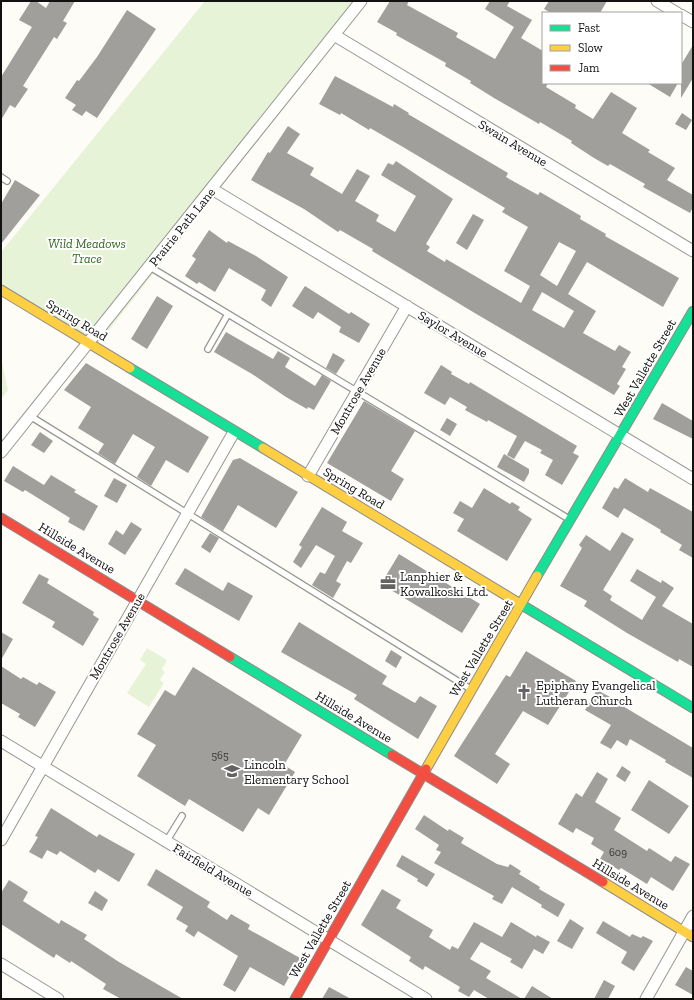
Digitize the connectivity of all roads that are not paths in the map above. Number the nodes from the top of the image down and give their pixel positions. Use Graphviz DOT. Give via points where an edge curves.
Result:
graph roads {
  1 [pos="361,1"];
  2 [pos="657,1"];
  3 [pos="675,12"];
  4 [pos="682,16"];
  5 [pos="693,22"];
  6 [pos="334,35"];
  7 [pos="1,178"];
  8 [pos="7,181"];
  9 [pos="212,189"];
  10 [pos="693,250"];
  11 [pos="150,267"];
  12 [pos="1,290"];
  13 [pos="407,306"];
  14 [pos="693,311"];
  15 [pos="228,314"];
  16 [pos="89,343"];
  17 [pos="208,349"];
  18 [pos="357,393"];
  19 [pos="30,416"];
  20 [pos="234,432"];
  21 [pos="621,435"];
  22 [pos="1,452"];
  23 [pos="308,476"];
  24 [pos="693,479"];
  25 [pos="187,514"];
  26 [pos="1,518"];
  27 [pos="571,521"];
  28 [pos="138,600"];
  29 [pos="522,605"];
  30 [pos="471,689"];
  31 [pos="693,708"];
  32 [pos="1,742"];
  33 [pos="43,767"];
  34 [pos="423,774"];
  35 [pos="182,816"];
  36 [pos="1,840"];
  37 [pos="166,842"];
  38 [pos="693,916"];
  39 [pos="688,934"];
  40 [pos="329,940"];
  41 [pos="1,964"];
  42 [pos="58,999"];
  43 [pos="295,999"];
  44 [pos="426,999"];
  45 [pos="646,999"];
  1 -- 6 [label="street, Prairie Path Lane"];
  2 -- 3 [label="street"];
  4 -- 5 [label="street"];
  6 -- 9 [label="street, Prairie Path Lane"];
  6 -- 10 [label="street, Swain Avenue"];
  7 -- 8 [label="lane"];
  9 -- 11 [label="street, Prairie Path Lane"];
  9 -- 13 [label="street, Saylor Avenue"];
  11 -- 15 [label="lane"];
  11 -- 16 [label="street, Prairie Path Lane"];
  12 -- 16 [label="street, Spring Road"];
  13 -- 18 [label="street, Montrose Avenue"];
  13 -- 21 [label="street, Saylor Avenue"];
  14 -- 21 [label="street, West Vallette Street"];
  15 -- 17 [label="lane"];
  15 -- 18 [label="lane"];
  16 -- 19 [label="street, Prairie Path Lane"];
  16 -- 20 [label="street, Spring Road"];
  18 -- 23 [label="street, Montrose Avenue"];
  18 -- 27 [label="lane"];
  19 -- 22 [label="street, Prairie Path Lane"];
  19 -- 25 [label="lane"];
  20 -- 23 [label="street, Spring Road"];
  20 -- 25 [label="street, Montrose Avenue"];
  21 -- 24 [label="street, Saylor Avenue"];
  21 -- 27 [label="street, West Vallette Street"];
  23 -- 29 [label="street, Spring Road"];
  25 -- 28 [label="street, Montrose Avenue"];
  25 -- 30 [label="lane"];
  26 -- 28 [label="street, Hillside Avenue"];
  27 -- 29 [label="street, West Vallette Street"];
  28 -- 33 [label="street, Montrose Avenue"];
  28 -- 34 [label="street, Hillside Avenue"];
  29 -- 30 [label="street, West Vallette Street"];
  29 -- 31 [label="street, Spring Road"];
  30 -- 34 [label="street, West Vallette Street"];
  32 -- 33 [label="street, Fairfield Avenue"];
  33 -- 36 [label="street, Montrose Avenue"];
  33 -- 37 [label="street, Fairfield Avenue"];
  34 -- 39 [label="street, Hillside Avenue"];
  34 -- 40 [label="street, West Vallette Street"];
  35 -- 37 [label="lane"];
  37 -- 40 [label="street, Fairfield Avenue"];
  38 -- 39 [label="street"];
  39 -- 45 [label="street"];
  40 -- 43 [label="street, West Vallette Street"];
  40 -- 44 [label="street, Fairfield Avenue"];
  41 -- 42 [label="street"];
}
